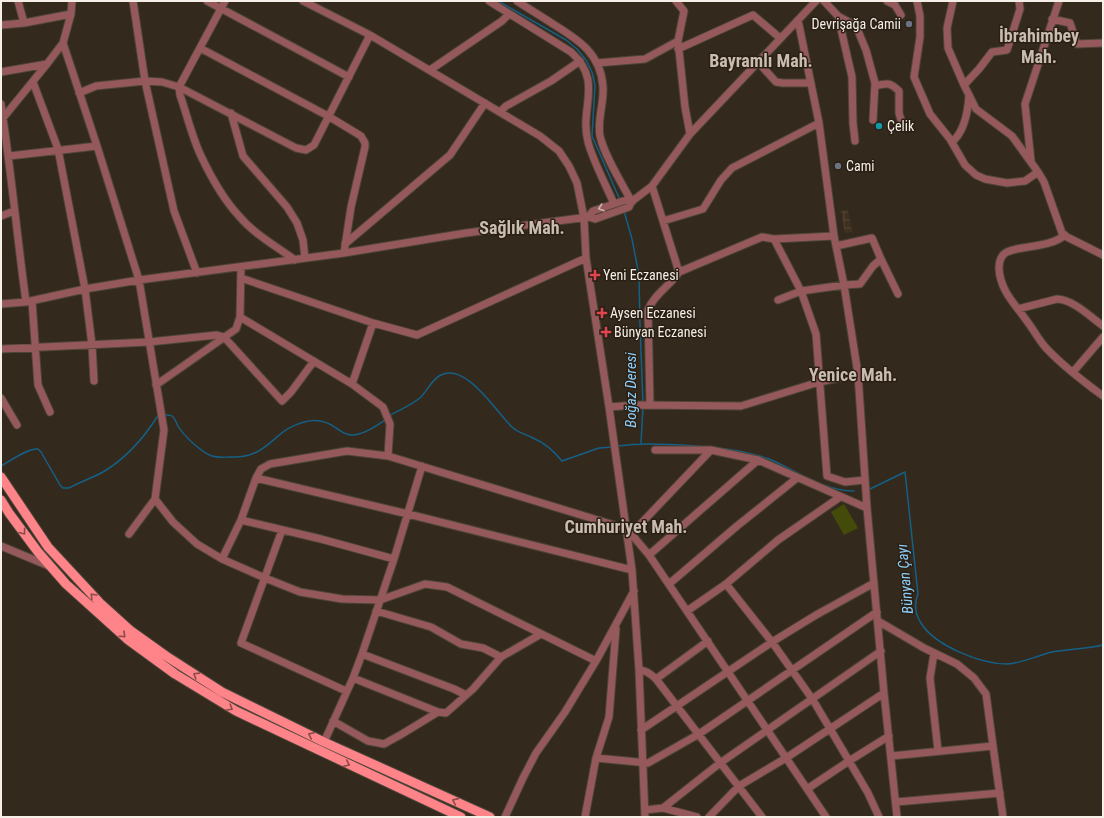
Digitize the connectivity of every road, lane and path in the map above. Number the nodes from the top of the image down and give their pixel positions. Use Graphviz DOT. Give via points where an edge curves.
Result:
graph roads {
  1 [pos="18,1"];
  2 [pos="72,1"];
  3 [pos="133,1"];
  4 [pos="207,1"];
  5 [pos="225,1"];
  6 [pos="303,1"];
  7 [pos="489,1"];
  8 [pos="517,1"];
  9 [pos="676,1"];
  10 [pos="816,1"];
  11 [pos="824,1"];
  12 [pos="887,1"];
  13 [pos="917,1"];
  14 [pos="953,1"];
  15 [pos="1019,1"];
  16 [pos="1059,1"];
  17 [pos="222,9"];
  18 [pos="71,14"];
  19 [pos="509,14"];
  20 [pos="901,15"];
  21 [pos="838,16"];
  22 [pos="1052,19"];
  23 [pos="798,20"];
  24 [pos="24,23"];
  25 [pos="1,25"];
  26 [pos="370,35"];
  27 [pos="780,38"];
  28 [pos="63,43"];
  29 [pos="1103,44"];
  30 [pos="678,45"];
  31 [pos="200,48"];
  32 [pos="580,61"];
  33 [pos="758,62"];
  34 [pos="597,63"];
  35 [pos="48,64"];
  36 [pos="430,70"];
  37 [pos="1,72"];
  38 [pos="349,77"];
  39 [pos="145,81"];
  40 [pos="33,82"];
  41 [pos="811,83"];
  42 [pos="964,85"];
  43 [pos="875,86"];
  44 [pos="179,87"];
  45 [pos="80,93"];
  46 [pos="969,95"];
  47 [pos="485,103"];
  48 [pos="1,104"];
  49 [pos="500,112"];
  50 [pos="231,113"];
  51 [pos="328,116"];
  52 [pos="873,120"];
  53 [pos="2,123"];
  54 [pos="819,123"];
  55 [pos="903,127"];
  56 [pos="690,134"];
  57 [pos="856,141"];
  58 [pos="952,142"];
  59 [pos="97,146"];
  60 [pos="58,149"];
  61 [pos="9,156"];
  62 [pos="1032,164"];
  63 [pos="1038,172"];
  64 [pos="652,186"];
  65 [pos="630,203"];
  66 [pos="615,204"];
  67 [pos="14,212"];
  68 [pos="1,216"];
  69 [pos="586,217"];
  70 [pos="663,220"];
  71 [pos="1064,235"];
  72 [pos="834,236"];
  73 [pos="774,239"];
  74 [pos="345,244"];
  75 [pos="836,246"];
  76 [pos="344,253"];
  77 [pos="1103,255"];
  78 [pos="304,258"];
  79 [pos="586,258"];
  80 [pos="881,259"];
  81 [pos="295,260"];
  82 [pos="242,267"];
  83 [pos="679,272"];
  84 [pos="196,273"];
  85 [pos="241,278"];
  86 [pos="139,280"];
  87 [pos="844,285"];
  88 [pos="85,289"];
  89 [pos="801,291"];
  90 [pos="898,294"];
  91 [pos="778,300"];
  92 [pos="29,301"];
  93 [pos="1,304"];
  94 [pos="1018,310"];
  95 [pos="240,317"];
  96 [pos="373,323"];
  97 [pos="1103,326"];
  98 [pos="224,337"];
  99 [pos="1103,337"];
  100 [pos="149,342"];
  101 [pos="92,345"];
  102 [pos="36,347"];
  103 [pos="1,349"];
  104 [pos="314,361"];
  105 [pos="1073,372"];
  106 [pos="858,374"];
  107 [pos="94,381"];
  108 [pos="820,382"];
  109 [pos="352,384"];
  110 [pos="156,385"];
  111 [pos="1103,396"];
  112 [pos="1,398"];
  113 [pos="649,405"];
  114 [pos="609,407"];
  115 [pos="50,412"];
  116 [pos="17,425"];
  117 [pos="655,450"];
  118 [pos="711,450"];
  119 [pos="388,456"];
  120 [pos="758,460"];
  121 [pos="422,466"];
  122 [pos="1,477"];
  123 [pos="256,478"];
  124 [pos="797,478"];
  125 [pos="865,481"];
  126 [pos="840,497"];
  127 [pos="155,499"];
  128 [pos="1,500"];
  129 [pos="867,508"];
  130 [pos="408,514"];
  131 [pos="241,520"];
  132 [pos="282,530"];
  133 [pos="629,531"];
  134 [pos="129,534"];
  135 [pos="1,546"];
  136 [pos="649,555"];
  137 [pos="222,559"];
  138 [pos="394,559"];
  139 [pos="51,567"];
  140 [pos="632,570"];
  141 [pos="265,578"];
  142 [pos="874,583"];
  143 [pos="669,584"];
  144 [pos="726,584"];
  145 [pos="634,590"];
  146 [pos="380,600"];
  147 [pos="376,611"];
  148 [pos="687,611"];
  149 [pos="877,612"];
  150 [pos="878,621"];
  151 [pos="616,624"];
  152 [pos="541,634"];
  153 [pos="708,641"];
  154 [pos="772,642"];
  155 [pos="880,651"];
  156 [pos="934,653"];
  157 [pos="362,654"];
  158 [pos="501,657"];
  159 [pos="596,662"];
  160 [pos="792,669"];
  161 [pos="638,670"];
  162 [pos="729,671"];
  163 [pos="353,678"];
  164 [pos="656,678"];
  165 [pos="346,691"];
  166 [pos="884,693"];
  167 [pos="466,695"];
  168 [pos="813,700"];
  169 [pos="748,701"];
  170 [pos="677,706"];
  171 [pos="438,712"];
  172 [pos="333,721"];
  173 [pos="830,728"];
  174 [pos="641,730"];
  175 [pos="767,730"];
  176 [pos="699,734"];
  177 [pos="889,736"];
  178 [pos="324,742"];
  179 [pos="993,746"];
  180 [pos="938,751"];
  181 [pos="891,756"];
  182 [pos="596,758"];
  183 [pos="786,758"];
  184 [pos="848,761"];
  185 [pos="643,763"];
  186 [pos="720,763"];
  187 [pos="739,786"];
  188 [pos="807,789"];
  189 [pos="1000,793"];
  190 [pos="896,802"];
  191 [pos="663,808"];
  192 [pos="645,814"];
  193 [pos="823,816"];
  194 [pos="462,817"];
  195 [pos="490,817"];
  196 [pos="505,817"];
  197 [pos="585,817"];
  198 [pos="697,817"];
  199 [pos="709,817"];
  200 [pos="762,817"];
  201 [pos="879,817"];
  202 [pos="897,817"];
  203 [pos="1003,817"];
  1 -- 24 [label="street"];
  2 -- 18 [label="street"];
  3 -- 39 [label="street"];
  4 -- 17 [label="street"];
  5 -- 17 [label="street"];
  6 -- 26 [label="street"];
  7 -- 19 [label="street"];
  8 -- 34 [label="street" via="577,39"];
  9 -- 30 [label="street" via="684,11"];
  10 -- 23 [label="street"];
  11 -- 21 [label="street"];
  12 -- 20 [label="street" via="895,5"];
  13 -- 58 [label="street" via="920,37 914,77 930,114"];
  14 -- 42 [label="street" via="947,28 948,48"];
  15 -- 42 [label="street" via="1020,9 1007,50 992,52"];
  16 -- 22 [label="street"];
  17 -- 31 [label="street"];
  17 -- 38 [label="street"];
  18 -- 24 [label="street"];
  18 -- 28 [label="street"];
  19 -- 32 [label="street" via="571,52"];
  19 -- 36 [label="street"];
  21 -- 43 [label="street" via="856,26 866,50"];
  21 -- 57 [label="street" via="852,77"];
  22 -- 29 [label="street" via="1070,23 1077,44"];
  22 -- 62 [label="street" via="1025,104"];
  23 -- 27 [label="street"];
  23 -- 41 [label="street"];
  24 -- 25 [label="street"];
  26 -- 36 [label="street"];
  26 -- 38 [label="street"];
  27 -- 30 [label="street" via="753,15"];
  27 -- 33 [label="street"];
  28 -- 35 [label="street"];
  28 -- 45 [label="street"];
  30 -- 34 [label="street" via="645,59"];
  30 -- 56 [label="street"];
  31 -- 44 [label="street"];
  31 -- 51 [label="street"];
  32 -- 49 [label="street"];
  32 -- 66 [label="street" via="589,82 586,125 588,141"];
  33 -- 41 [label="street" via="776,82"];
  33 -- 56 [label="street"];
  34 -- 65 [label="street" via="603,88 600,137"];
  35 -- 37 [label="street"];
  35 -- 40 [label="street"];
  36 -- 47 [label="street"];
  38 -- 51 [label="street"];
  39 -- 44 [label="street"];
  39 -- 45 [label="street" via="96,86"];
  39 -- 84 [label="street" via="174,211"];
  40 -- 53 [label="street"];
  40 -- 60 [label="street"];
  41 -- 54 [label="street"];
  42 -- 46 [label="street"];
  43 -- 52 [label="street"];
  43 -- 55 [label="street" via="888,83 899,91 899,113"];
  44 -- 50 [label="street"];
  44 -- 81 [label="street" via="200,155 226,199 239,217"];
  45 -- 59 [label="street"];
  46 -- 58 [label="street" via="965,120 959,135"];
  46 -- 62 [label="street" via="976,109 1012,136"];
  47 -- 49 [label="street"];
  47 -- 74 [label="street" via="450,155"];
  48 -- 53 [label="street"];
  49 -- 69 [label="street" via="540,136 559,151 577,183"];
  50 -- 51 [label="street" via="301,150 314,145"];
  50 -- 78 [label="street" via="243,156 287,207 297,223 303,240"];
  51 -- 74 [label="street" via="361,136 365,143"];
  53 -- 61 [label="street"];
  54 -- 70 [label="street" via="732,168 703,208"];
  54 -- 72 [label="street"];
  56 -- 64 [label="street"];
  58 -- 63 [label="street" via="965,165 985,179 1007,183 1019,182 1029,179"];
  59 -- 60 [label="street"];
  59 -- 86 [label="street"];
  60 -- 61 [label="street"];
  60 -- 88 [label="street"];
  61 -- 67 [label="street"];
  62 -- 63 [label="street"];
  63 -- 71 [label="street"];
  64 -- 65 [label="street"];
  64 -- 70 [label="street"];
  65 -- 66 [label="street"];
  65 -- 69 [label="street" via="619,211 595,219"];
  66 -- 69 [label="street, one-way" via="593,211"];
  67 -- 68 [label="street"];
  67 -- 92 [label="street"];
  69 -- 76 [label="street"];
  69 -- 79 [label="street"];
  70 -- 83 [label="street"];
  71 -- 77 [label="street"];
  71 -- 94 [label="street" via="1052,242 1008,251 1002,257 999,263 1001,281"];
  72 -- 73 [label="street"];
  72 -- 75 [label="street"];
  73 -- 83 [label="street" via="762,237"];
  73 -- 89 [label="street"];
  74 -- 76 [label="street"];
  75 -- 80 [label="street" via="872,238"];
  75 -- 87 [label="street"];
  76 -- 78 [label="street"];
  78 -- 81 [label="street"];
  79 -- 96 [label="street" via="417,334"];
  79 -- 114 [label="street"];
  80 -- 87 [label="street" via="860,284"];
  80 -- 90 [label="street"];
  81 -- 82 [label="street"];
  82 -- 84 [label="street"];
  82 -- 85 [label="street"];
  83 -- 113 [label="street" via="648,310"];
  84 -- 86 [label="street"];
  85 -- 95 [label="street"];
  85 -- 96 [label="street"];
  86 -- 88 [label="street"];
  86 -- 100 [label="street"];
  87 -- 89 [label="street"];
  87 -- 106 [label="street"];
  88 -- 92 [label="street"];
  88 -- 101 [label="street"];
  89 -- 91 [label="street"];
  89 -- 108 [label="street" via="816,334"];
  92 -- 93 [label="street"];
  92 -- 102 [label="street"];
  94 -- 97 [label="street" via="1061,299 1070,302"];
  94 -- 105 [label="street" via="1046,348"];
  95 -- 98 [label="street" via="236,329"];
  95 -- 104 [label="street"];
  96 -- 109 [label="street"];
  98 -- 100 [label="street" via="217,334"];
  98 -- 104 [label="street" via="282,400"];
  98 -- 110 [label="street"];
  99 -- 105 [label="street"];
  100 -- 101 [label="street"];
  100 -- 110 [label="street"];
  101 -- 102 [label="street"];
  101 -- 107 [label="street"];
  102 -- 103 [label="street"];
  102 -- 115 [label="street" via="38,385"];
  104 -- 109 [label="street"];
  105 -- 111 [label="street"];
  106 -- 108 [label="street"];
  106 -- 125 [label="street"];
  108 -- 113 [label="street" via="741,406"];
  108 -- 125 [label="street" via="827,476 844,482"];
  109 -- 119 [label="street" via="383,407 390,424"];
  110 -- 127 [label="street" via="164,430"];
  112 -- 116 [label="street"];
  113 -- 114 [label="street"];
  114 -- 133 [label="street"];
  117 -- 118 [label="street"];
  118 -- 120 [label="street"];
  118 -- 133 [label="street"];
  119 -- 121 [label="street"];
  119 -- 123 [label="street" via="347,451 270,464 261,469"];
  120 -- 124 [label="street"];
  120 -- 136 [label="street"];
  121 -- 130 [label="street"];
  121 -- 133 [label="street"];
  178 -- 122 [label="main road, one-way" via="222,692 131,631 100,603 48,547"];
  123 -- 130 [label="street"];
  123 -- 131 [label="street"];
  124 -- 126 [label="street"];
  124 -- 143 [label="street"];
  125 -- 129 [label="street"];
  126 -- 129 [label="street"];
  126 -- 144 [label="street" via="778,540"];
  127 -- 134 [label="street"];
  127 -- 137 [label="street" via="173,522 197,544"];
  128 -- 139 [label="main road, one-way"];
  129 -- 142 [label="street"];
  130 -- 138 [label="street"];
  130 -- 140 [label="street"];
  131 -- 132 [label="street"];
  131 -- 137 [label="street"];
  132 -- 138 [label="street"];
  132 -- 141 [label="street"];
  133 -- 136 [label="street"];
  133 -- 140 [label="street"];
  135 -- 139 [label="street"];
  136 -- 143 [label="street"];
  137 -- 141 [label="street"];
  138 -- 146 [label="street"];
  139 -- 194 [label="main road, one-way" via="66,584 127,639 175,674 230,708"];
  140 -- 145 [label="street"];
  141 -- 146 [label="street" via="300,592 342,599"];
  141 -- 165 [label="street" via="241,643"];
  142 -- 149 [label="street"];
  142 -- 154 [label="street"];
  143 -- 148 [label="street"];
  144 -- 148 [label="street"];
  144 -- 154 [label="street"];
  145 -- 151 [label="street"];
  145 -- 161 [label="street"];
  146 -- 147 [label="street"];
  146 -- 152 [label="street" via="425,584 447,587"];
  147 -- 157 [label="street"];
  147 -- 158 [label="street" via="431,627 461,644 483,648"];
  148 -- 153 [label="street"];
  149 -- 150 [label="street"];
  149 -- 160 [label="street"];
  150 -- 155 [label="street"];
  150 -- 156 [label="street"];
  151 -- 159 [label="street"];
  151 -- 182 [label="street" via="609,717"];
  152 -- 158 [label="street"];
  152 -- 159 [label="street"];
  153 -- 162 [label="street"];
  153 -- 164 [label="street"];
  154 -- 160 [label="street"];
  154 -- 162 [label="street"];
  155 -- 166 [label="street"];
  155 -- 168 [label="street"];
  156 -- 179 [label="street" via="957,664 986,694"];
  156 -- 180 [label="street" via="930,678"];
  157 -- 163 [label="street"];
  157 -- 167 [label="street" via="454,688"];
  158 -- 167 [label="street"];
  159 -- 196 [label="street" via="566,712 536,753"];
  160 -- 168 [label="street"];
  160 -- 169 [label="street"];
  161 -- 164 [label="street" via="650,673"];
  161 -- 174 [label="street"];
  162 -- 169 [label="street"];
  162 -- 170 [label="street"];
  163 -- 165 [label="street"];
  163 -- 171 [label="street"];
  164 -- 170 [label="street"];
  165 -- 172 [label="street"];
  166 -- 173 [label="street"];
  166 -- 177 [label="street"];
  167 -- 171 [label="street" via="446,713"];
  168 -- 173 [label="street"];
  168 -- 175 [label="street"];
  169 -- 175 [label="street"];
  169 -- 176 [label="street"];
  170 -- 174 [label="street"];
  170 -- 176 [label="street"];
  171 -- 172 [label="street" via="384,744 368,741"];
  172 -- 178 [label="street"];
  173 -- 183 [label="street"];
  173 -- 184 [label="street"];
  174 -- 185 [label="street"];
  175 -- 183 [label="street"];
  175 -- 186 [label="street"];
  176 -- 185 [label="street" via="648,763"];
  176 -- 186 [label="street"];
  177 -- 181 [label="street"];
  177 -- 184 [label="street"];
  195 -- 178 [label="main road, one-way"];
  179 -- 180 [label="street"];
  179 -- 189 [label="street"];
  180 -- 181 [label="street"];
  181 -- 190 [label="street"];
  182 -- 185 [label="street"];
  182 -- 197 [label="street"];
  183 -- 187 [label="street"];
  183 -- 188 [label="street"];
  184 -- 188 [label="street"];
  184 -- 201 [label="street"];
  185 -- 192 [label="street"];
  186 -- 187 [label="street"];
  186 -- 191 [label="street"];
  187 -- 199 [label="street"];
  187 -- 200 [label="street"];
  188 -- 193 [label="street"];
  189 -- 190 [label="street"];
  189 -- 203 [label="street"];
  190 -- 202 [label="street"];
  191 -- 192 [label="street"];
  191 -- 198 [label="street"];
}
